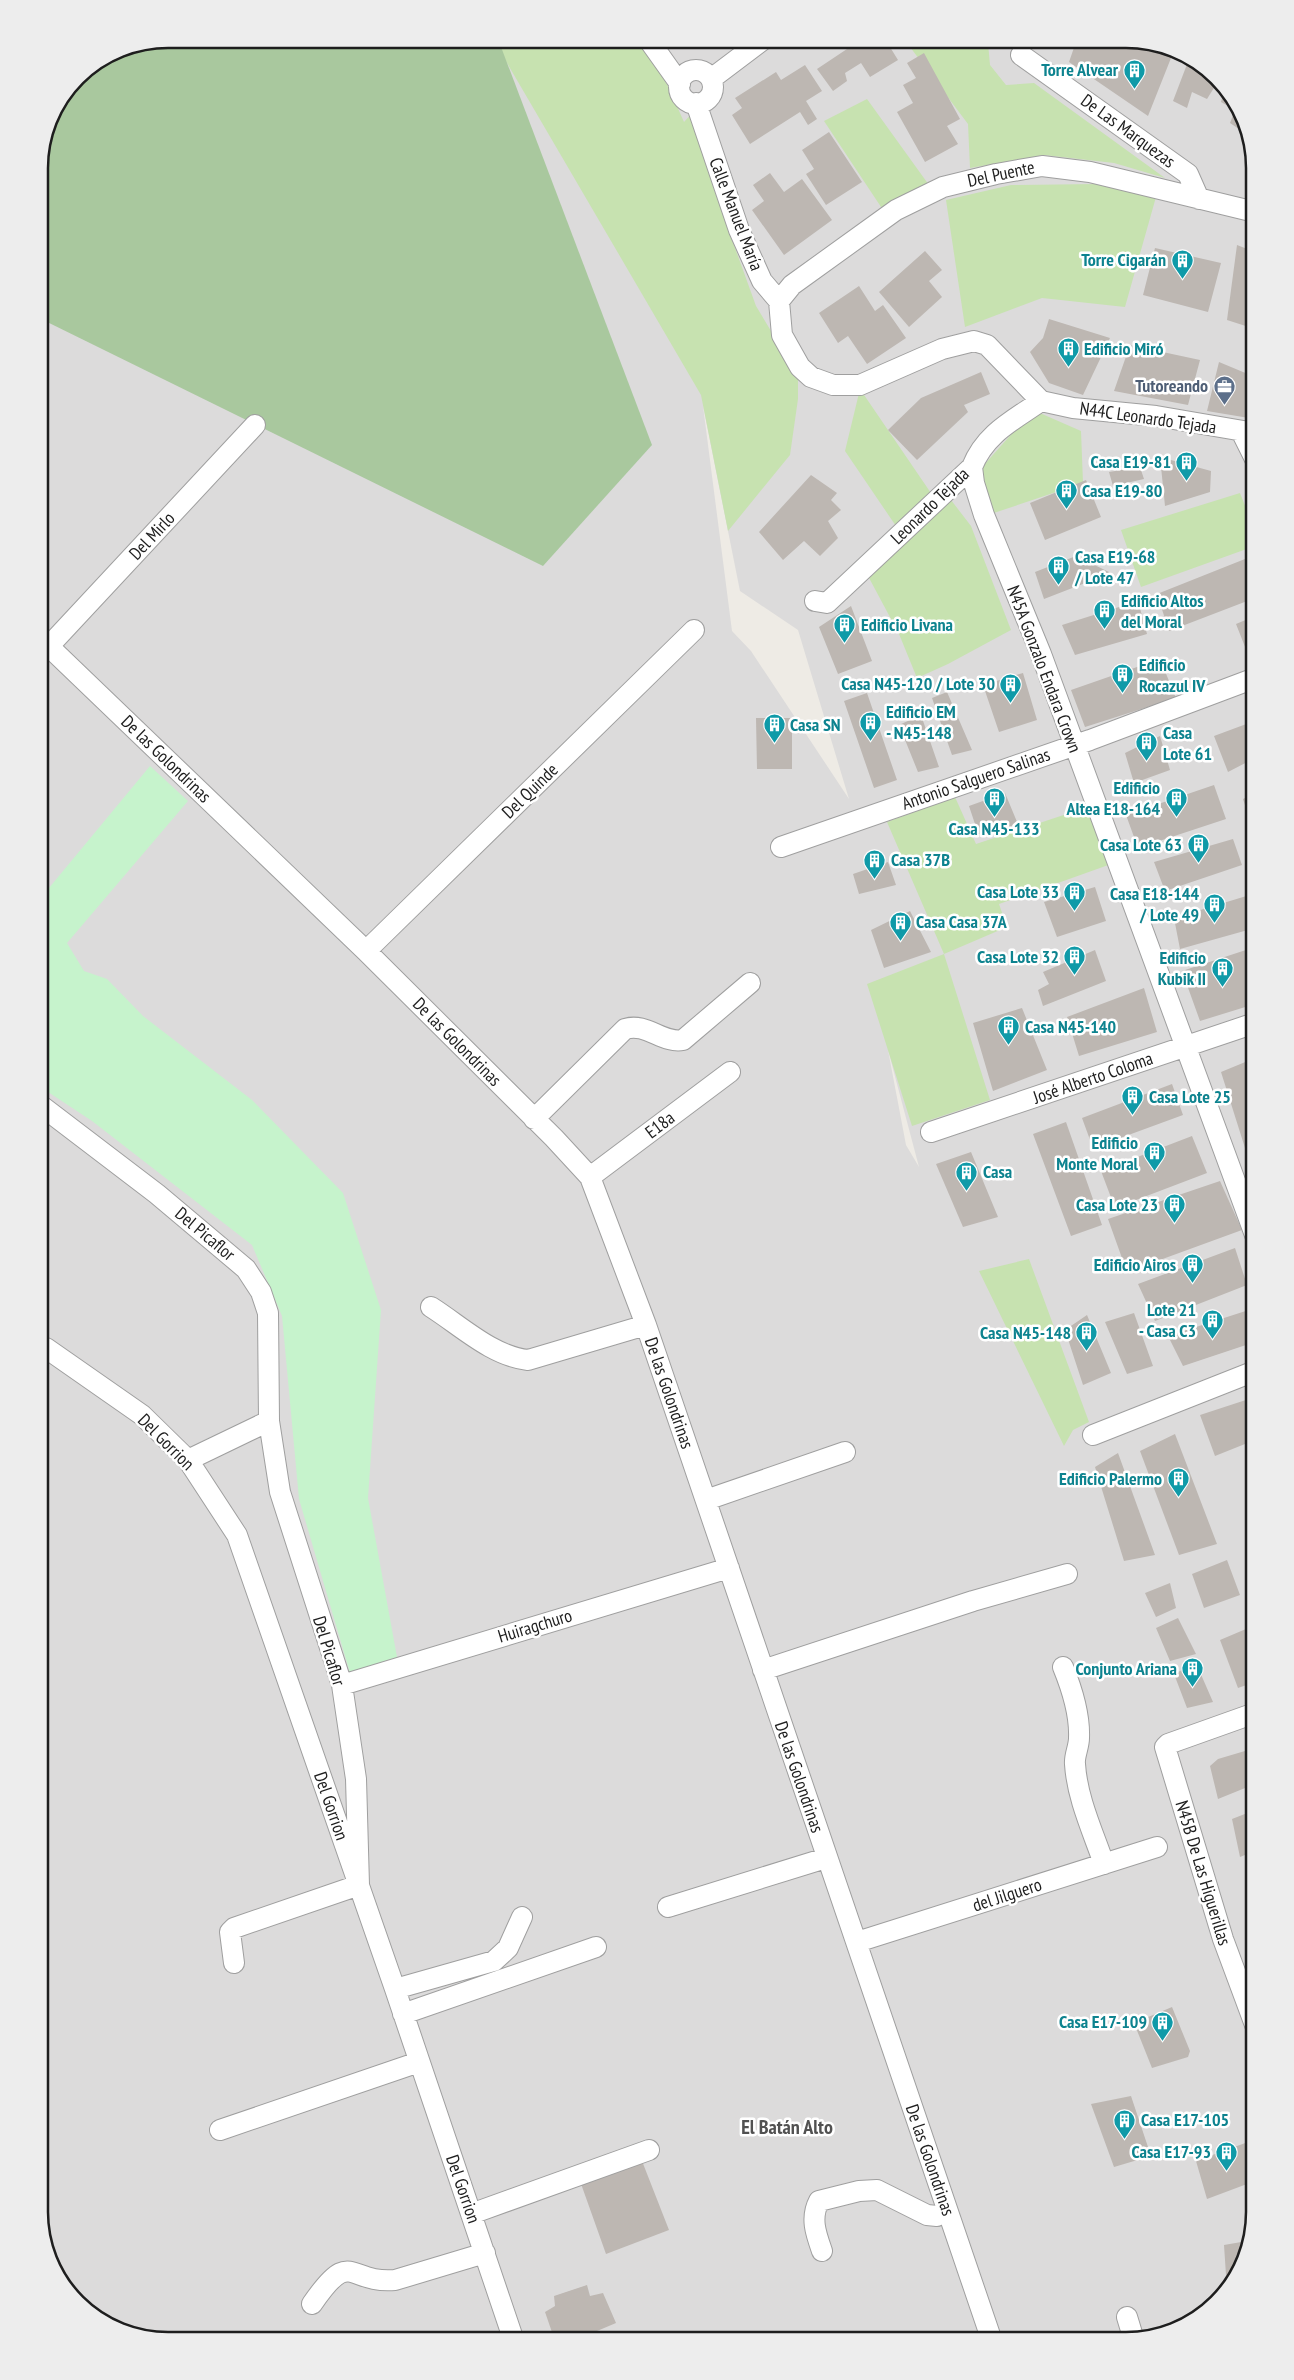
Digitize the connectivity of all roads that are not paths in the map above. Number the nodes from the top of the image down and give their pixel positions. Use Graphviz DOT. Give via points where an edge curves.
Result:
graph roads {
  1 [pos="654,48"];
  2 [pos="752,48"];
  3 [pos="1021,55"];
  4 [pos="711,79"];
  5 [pos="680,84"];
  6 [pos="696,104"];
  7 [pos="1199,200"];
  8 [pos="1246,210"];
  9 [pos="779,301"];
  10 [pos="1041,401"];
  11 [pos="254,426"];
  12 [pos="1246,432"];
  13 [pos="972,467"];
  14 [pos="815,601"];
  15 [pos="694,630"];
  16 [pos="48,637"];
  17 [pos="48,645"];
  18 [pos="1246,681"];
  19 [pos="1074,745"];
  20 [pos="781,847"];
  21 [pos="366,951"];
  22 [pos="750,983"];
  23 [pos="1246,1026"];
  24 [pos="1185,1047"];
  25 [pos="730,1072"];
  26 [pos="48,1111"];
  27 [pos="534,1119"];
  28 [pos="931,1132"];
  29 [pos="590,1177"];
  30 [pos="1246,1211"];
  31 [pos="431,1307"];
  32 [pos="646,1325"];
  33 [pos="48,1349"];
  34 [pos="1246,1375"];
  35 [pos="269,1422"];
  36 [pos="1093,1435"];
  37 [pos="845,1452"];
  38 [pos="188,1460"];
  39 [pos="706,1500"];
  40 [pos="729,1568"];
  41 [pos="1067,1574"];
  42 [pos="1063,1667"];
  43 [pos="763,1670"];
  44 [pos="342,1685"];
  45 [pos="1246,1716"];
  46 [pos="1157,1847"];
  47 [pos="826,1858"];
  48 [pos="1104,1864"];
  49 [pos="359,1885"];
  50 [pos="668,1907"];
  51 [pos="522,1918"];
  52 [pos="857,1942"];
  53 [pos="596,1946"];
  54 [pos="234,1964"];
  55 [pos="395,1988"];
  56 [pos="1246,2001"];
  57 [pos="403,2014"];
  58 [pos="419,2062"];
  59 [pos="220,2130"];
  60 [pos="649,2150"];
  61 [pos="947,2210"];
  62 [pos="471,2214"];
  63 [pos="822,2251"];
  64 [pos="485,2253"];
  65 [pos="312,2304"];
  66 [pos="1127,2317"];
  67 [pos="511,2332"];
  68 [pos="989,2332"];
  69 [pos="1131,2332"];
  1 -- 5 [label="street"];
  2 -- 4 [label="street"];
  3 -- 7 [label="street, De Las Marquezas" via="1188,174"];
  4 -- 5 [label="street" via="707,74 694,70 687,72"];
  4 -- 6 [label="street" via="713,91 710,96"];
  5 -- 6 [label="street" via="684,97"];
  6 -- 9 [label="street, Calle Manuel María" via="739,230 762,281"];
  7 -- 8 [label="street, Del Puente"];
  7 -- 9 [label="street, Del Puente" via="1090,172 1042,166 996,174 943,187 896,210 792,285"];
  9 -- 10 [label="street" via="782,334 800,367 811,377 833,385 860,385 942,349 974,341 987,344"];
  10 -- 12 [label="street, N44C Leonardo Tejada"];
  10 -- 13 [label="street, Leonardo Tejada" via="987,440"];
  11 -- 16 [label="street, Del Mirlo"];
  13 -- 14 [label="street, Leonardo Tejada" via="827,603"];
  13 -- 19 [label="street, N45A Gonzalo Endara Crown" via="984,515"];
  15 -- 21 [label="street, Del Quinde"];
  17 -- 21 [label="street, De las Golondrinas"];
  18 -- 19 [label="street, Antonio Salguero Salinas"];
  19 -- 20 [label="street, Antonio Salguero Salinas"];
  19 -- 24 [label="street, N45A Gonzalo Endara Crown"];
  21 -- 27 [label="street, De las Golondrinas"];
  22 -- 27 [label="street" via="683,1040 674,1040 640,1027 625,1029"];
  23 -- 24 [label="street, José Alberto Coloma"];
  24 -- 28 [label="street, José Alberto Coloma"];
  24 -- 30 [label="street, N45A Gonzalo Endara Crown"];
  25 -- 29 [label="street, E18a"];
  26 -- 35 [label="street, Del Picaflor" via="157,1194 246,1269 268,1313"];
  27 -- 29 [label="street, De las Golondrinas"];
  29 -- 32 [label="street, De las Golondrinas"];
  31 -- 32 [label="street" via="511,1358 528,1360"];
  32 -- 39 [label="street, De las Golondrinas"];
  33 -- 38 [label="street, Del Gorrion" via="142,1415"];
  34 -- 36 [label="street"];
  35 -- 38 [label="street"];
  35 -- 44 [label="street, Del Picaflor" via="287,1521"];
  37 -- 39 [label="street"];
  38 -- 49 [label="street, Del Gorrion" via="237,1535"];
  39 -- 40 [label="street, De las Golondrinas"];
  40 -- 43 [label="street, De las Golondrinas"];
  40 -- 44 [label="street, Huiragchuro"];
  41 -- 43 [label="street" via="973,1601"];
  42 -- 48 [label="street" via="1078,1725 1077,1778"];
  43 -- 47 [label="street, De las Golondrinas"];
  44 -- 49 [label="street, Del Picaflor" via="356,1779"];
  45 -- 56 [label="street, N45B De Las Higuerillas" via="1165,1747 1223,1939"];
  46 -- 48 [label="street, del Jilguero"];
  47 -- 50 [label="street"];
  47 -- 52 [label="street, De las Golondrinas"];
  48 -- 52 [label="street, del Jilguero"];
  49 -- 54 [label="street" via="234,1928 229,1941"];
  49 -- 55 [label="street, Del Gorrion"];
  51 -- 55 [label="street" via="508,1948 494,1961"];
  52 -- 61 [label="street, De las Golondrinas"];
  53 -- 57 [label="street"];
  55 -- 57 [label="street, Del Gorrion"];
  57 -- 58 [label="street, Del Gorrion"];
  58 -- 59 [label="street"];
  58 -- 62 [label="street, Del Gorrion"];
  60 -- 62 [label="street"];
  61 -- 63 [label="street" via="937,2216 927,2214 877,2190 819,2201 814,2211 815,2232"];
  61 -- 68 [label="street, De las Golondrinas"];
  62 -- 64 [label="street, Del Gorrion"];
  64 -- 65 [label="street" via="395,2280 385,2281 353,2271 342,2272 327,2283"];
  64 -- 67 [label="street, Del Gorrion"];
  66 -- 69 [label="street"];
}
